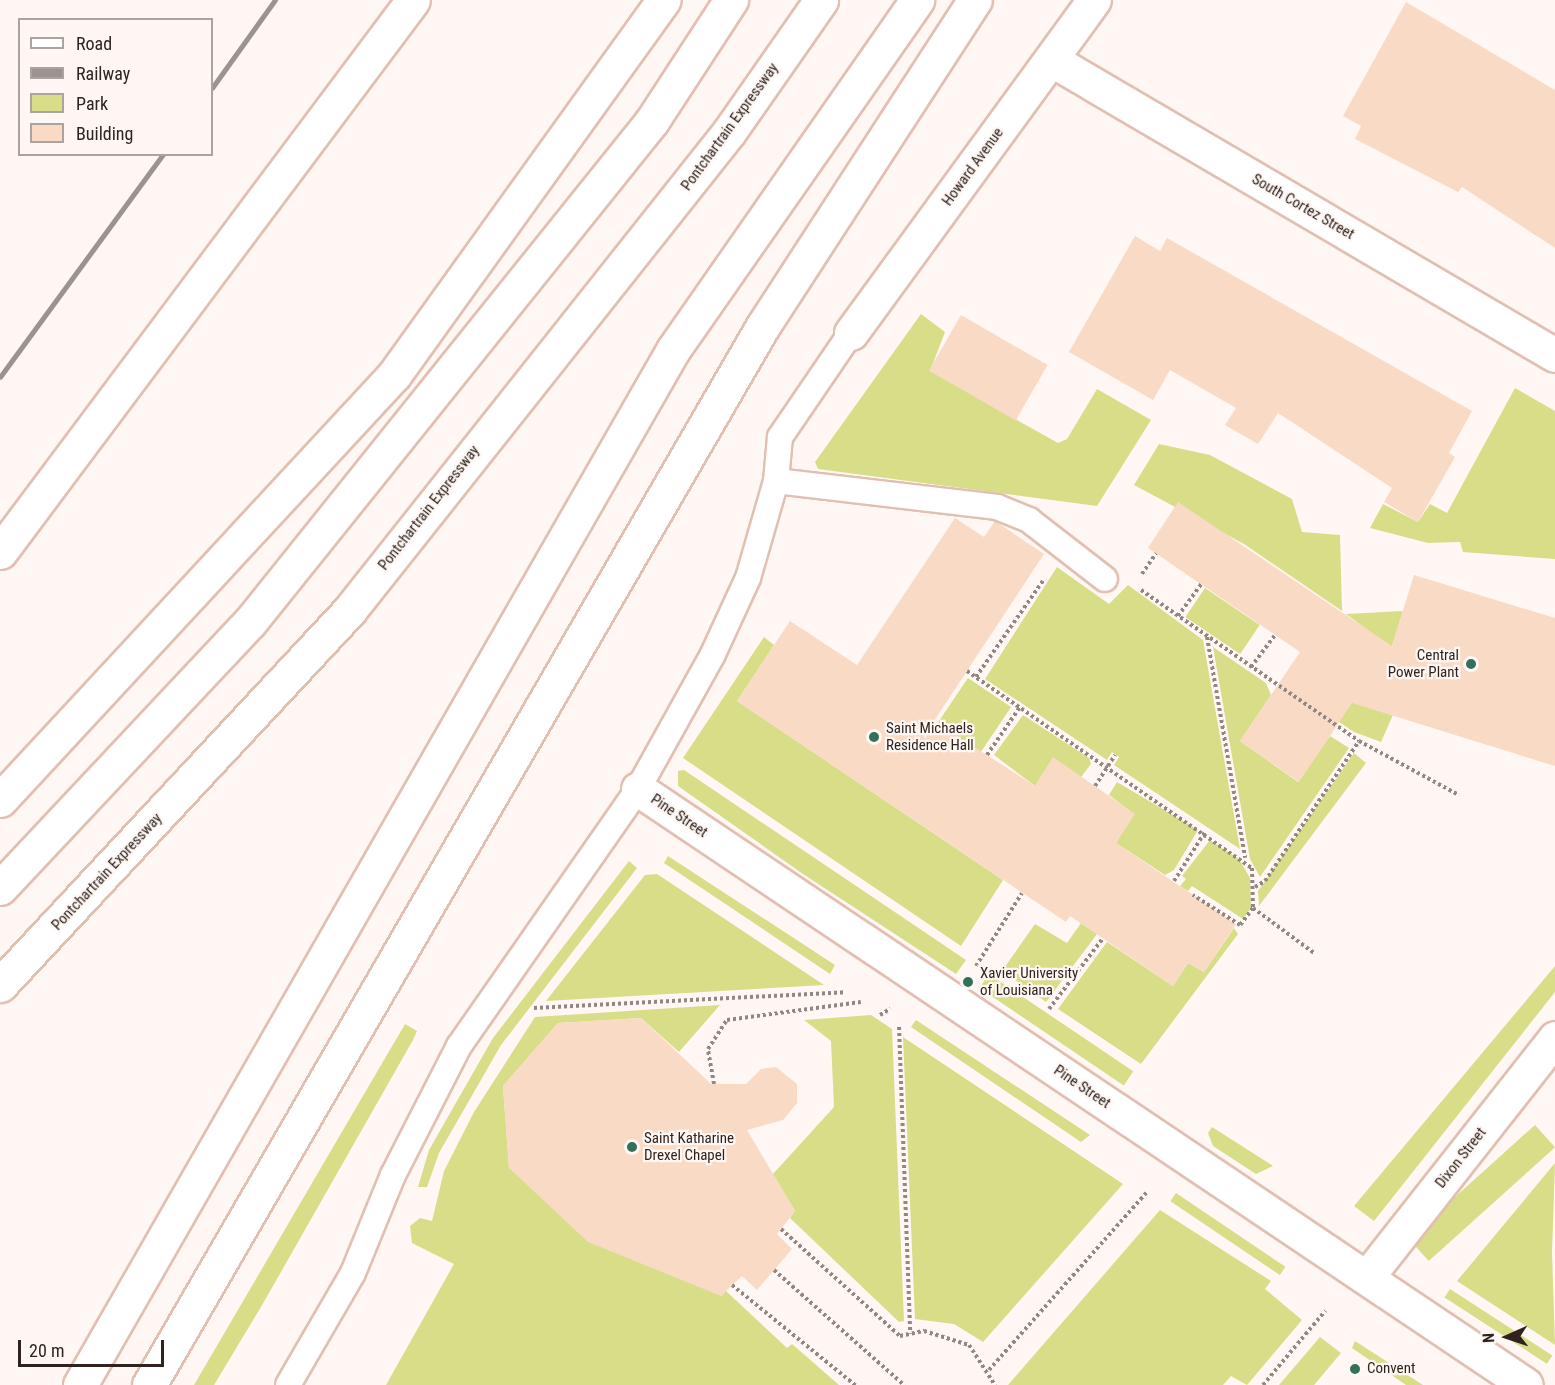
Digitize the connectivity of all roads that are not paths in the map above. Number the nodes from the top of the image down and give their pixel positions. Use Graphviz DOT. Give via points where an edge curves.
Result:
graph roads {
  1 [pos="413,0"];
  2 [pos="663,0"];
  3 [pos="731,0"];
  4 [pos="821,0"];
  5 [pos="917,0"];
  6 [pos="975,0"];
  7 [pos="1094,0"];
  8 [pos="1052,60"];
  9 [pos="851,333"];
  10 [pos="1555,355"];
  11 [pos="776,481"];
  12 [pos="0,552"];
  13 [pos="1105,579"];
  14 [pos="638,789"];
  15 [pos="0,800"];
  16 [pos="0,888"];
  17 [pos="0,985"];
  18 [pos="1555,1038"];
  19 [pos="1367,1278"];
  20 [pos="80,1385"];
  21 [pos="149,1385"];
  22 [pos="288,1385"];
  23 [pos="1526,1385"];
  1 -- 12 [label="main road"];
  2 -- 15 [label="main road" via="394,375"];
  3 -- 16 [label="main road" via="652,121 250,622"];
  4 -- 17 [label="main road, Pontchartrain Expressway" via="729,132 348,611"];
  5 -- 20 [label="main road" via="673,350"];
  6 -- 21 [label="main road" via="758,336"];
  7 -- 8 [label="main road, Howard Avenue"];
  8 -- 9 [label="main road, Howard Avenue"];
  8 -- 10 [label="main road, South Cortez Street"];
  9 -- 11 [label="lane" via="780,437"];
  11 -- 13 [label="lane" via="997,507 1029,520"];
  11 -- 14 [label="lane" via="748,578"];
  14 -- 19 [label="main road, Pine Street"];
  14 -- 22 [label="lane" via="459,1046 393,1175 352,1273"];
  18 -- 19 [label="main road, Dixon Street"];
  19 -- 23 [label="main road, Pine Street"];
}
